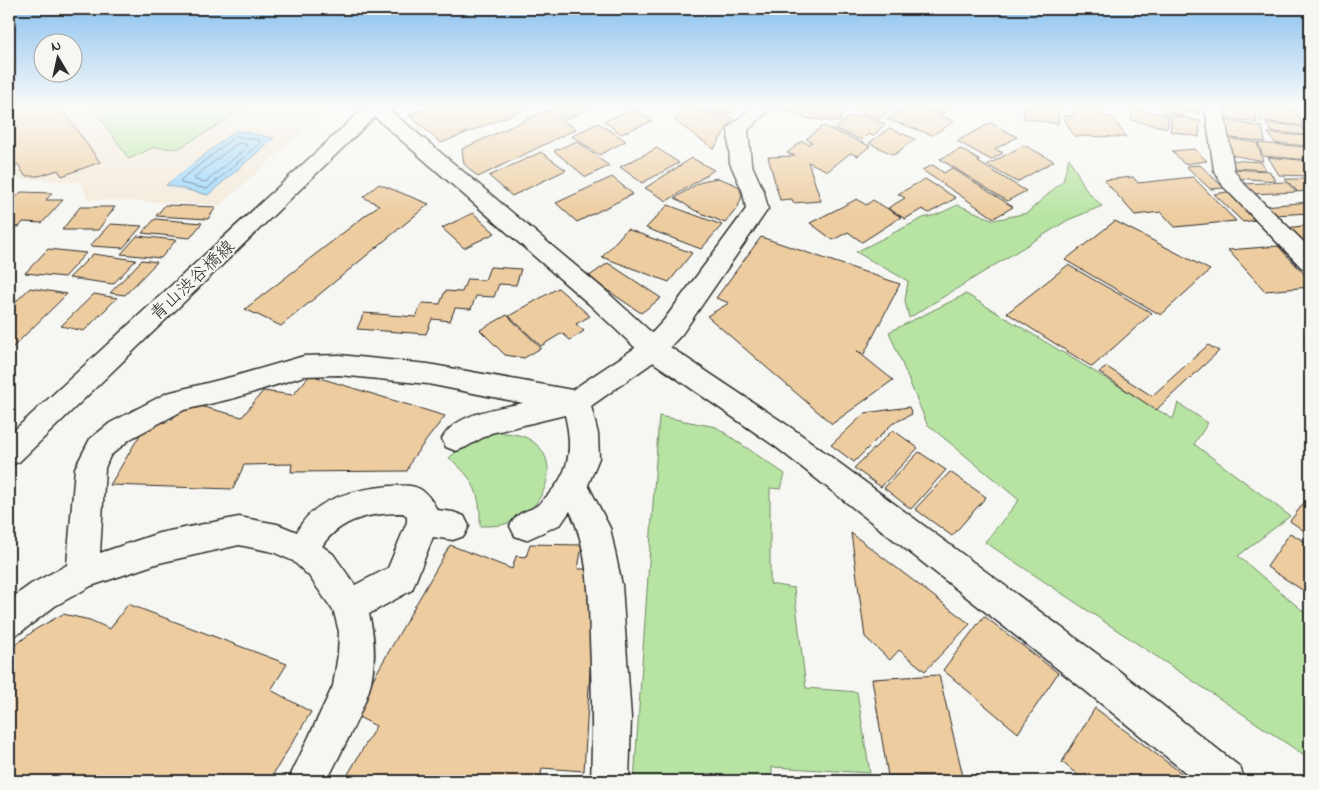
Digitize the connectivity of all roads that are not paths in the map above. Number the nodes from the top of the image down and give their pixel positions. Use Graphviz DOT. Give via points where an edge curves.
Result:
graph roads {
  1 [pos="336,144"];
  2 [pos="418,144"];
  3 [pos="739,144"];
  4 [pos="1220,144"];
  5 [pos="1310,262"];
  6 [pos="653,348"];
  7 [pos="576,402"];
  8 [pos="456,439"];
  9 [pos="9,453"];
  10 [pos="573,485"];
  11 [pos="526,526"];
  12 [pos="304,551"];
  13 [pos="82,574"];
  14 [pos="350,606"];
  15 [pos="9,620"];
  16 [pos="307,781"];
  17 [pos="610,781"];
  18 [pos="1226,781"];
  1 -- 9 [label="street, 青山渋谷橋線"];
  2 -- 6 [label="street"];
  3 -- 6 [label="street" via="742,169 757,195 757,209 673,327"];
  4 -- 5 [label="street" via="1224,170 1234,186"];
  6 -- 7 [label="street"];
  6 -- 18 [label="street" via="786,439 1095,675"];
  7 -- 8 [label="street" via="484,423"];
  7 -- 10 [label="street" via="584,434 584,458"];
  7 -- 13 [label="street" via="428,374 339,364 304,366 177,401 120,431 100,448 90,468"];
  10 -- 11 [label="street" via="550,514"];
  10 -- 17 [label="street" via="594,528 605,585 612,718"];
  12 -- 13 [label="street" via="276,538 239,531 159,548"];
  12 -- 14 [label="street" via="321,566"];
  12 -- 14 [label="street" via="308,538 328,517 355,504 382,499 410,499 431,511 400,579"];
  13 -- 15 [label="street" via="43,595"];
  14 -- 16 [label="street" via="356,632 351,689"];
}
